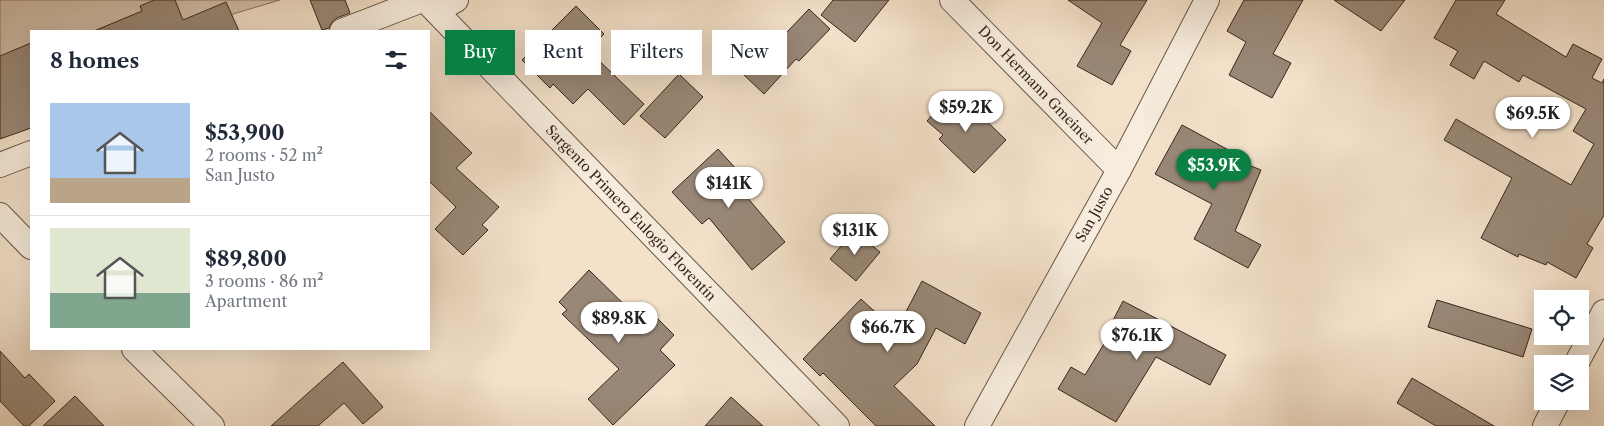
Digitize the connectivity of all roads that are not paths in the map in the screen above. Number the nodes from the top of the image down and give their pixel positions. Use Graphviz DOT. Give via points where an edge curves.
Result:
graph roads {
  1 [pos="456,0"];
  2 [pos="952,0"];
  3 [pos="1208,0"];
  4 [pos="428,4"];
  5 [pos="345,30"];
  6 [pos="30,153"];
  7 [pos="0,165"];
  8 [pos="1119,170"];
  9 [pos="0,216"];
  10 [pos="30,245"];
  11 [pos="1604,312"];
  12 [pos="135,350"];
  13 [pos="1581,355"];
  14 [pos="1554,410"];
  15 [pos="212,426"];
  16 [pos="837,426"];
  17 [pos="977,426"];
  18 [pos="1546,426"];
  1 -- 4 [label="street"];
  2 -- 8 [label="street, Don Hermann Gmeiner"];
  3 -- 8 [label="street, San Justo"];
  4 -- 5 [label="street"];
  4 -- 16 [label="street, Sargento Primero Eulogio Florentín"];
  6 -- 7 [label="street"];
  8 -- 17 [label="street, San Justo"];
  9 -- 10 [label="street"];
  11 -- 13 [label="street"];
  12 -- 15 [label="street"];
  14 -- 18 [label="street"];
}
